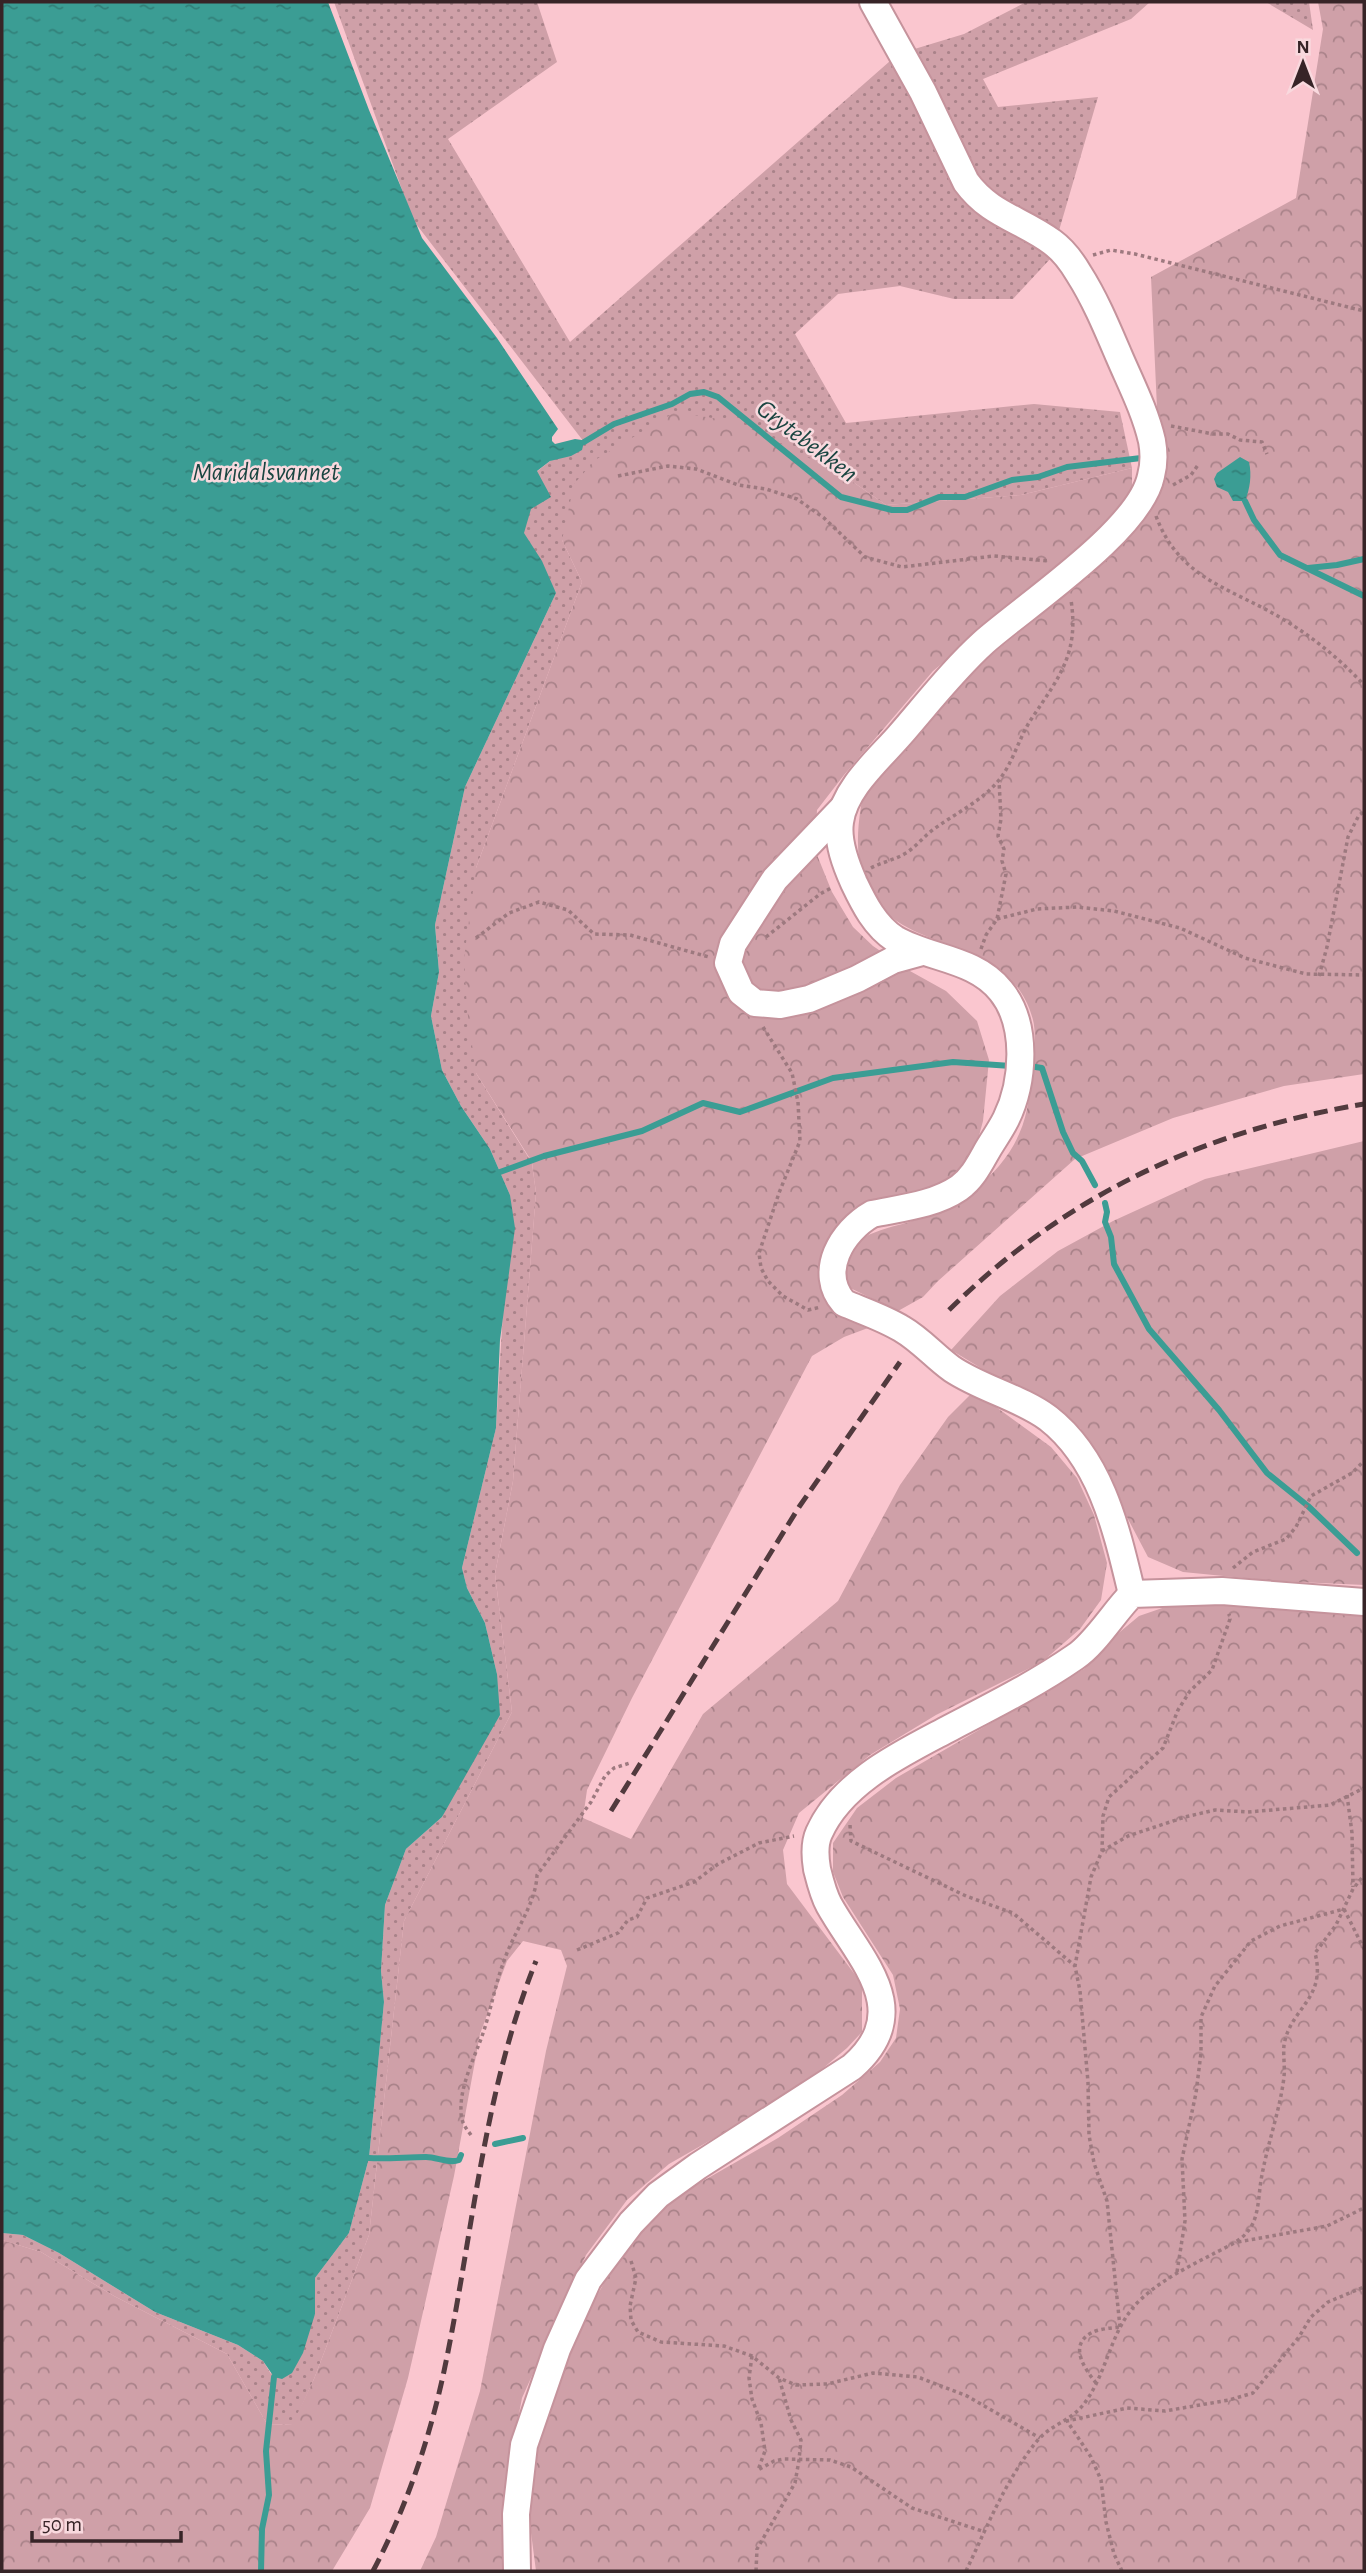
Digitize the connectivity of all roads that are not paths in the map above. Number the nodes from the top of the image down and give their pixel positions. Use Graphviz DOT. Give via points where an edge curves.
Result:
graph roads {
  1 [pos="873,2"];
  2 [pos="844,808"];
  3 [pos="922,952"];
  4 [pos="1132,1594"];
  5 [pos="1364,1602"];
  6 [pos="517,2571"];
  1 -- 2 [label="lane" via="966,182 998,213 1049,239 1071,261 1100,313 1141,407 1152,444 1152,475 1134,510 1070,573 983,643 861,779"];
  2 -- 3 [label="lane" via="839,824 841,845 875,921 893,938"];
  2 -- 3 [label="lane" via="775,879 733,944 728,962 741,992 755,1003 780,1005 809,999 893,960"];
  3 -- 4 [label="lane" via="968,966 998,987 1014,1018 1018,1076 1007,1118 966,1182 944,1197 872,1214 846,1234 833,1269 837,1295 844,1303 902,1328 952,1369 1048,1418 1079,1451 1105,1498"];
  4 -- 5 [label="lane" via="1222,1591"];
  4 -- 6 [label="lane" via="1076,1657 897,1756 834,1808 817,1838 816,1862 828,1904 867,1962 879,1990 881,2021 876,2039 852,2067 658,2196 588,2280 572,2310 524,2445 517,2494"];
}
